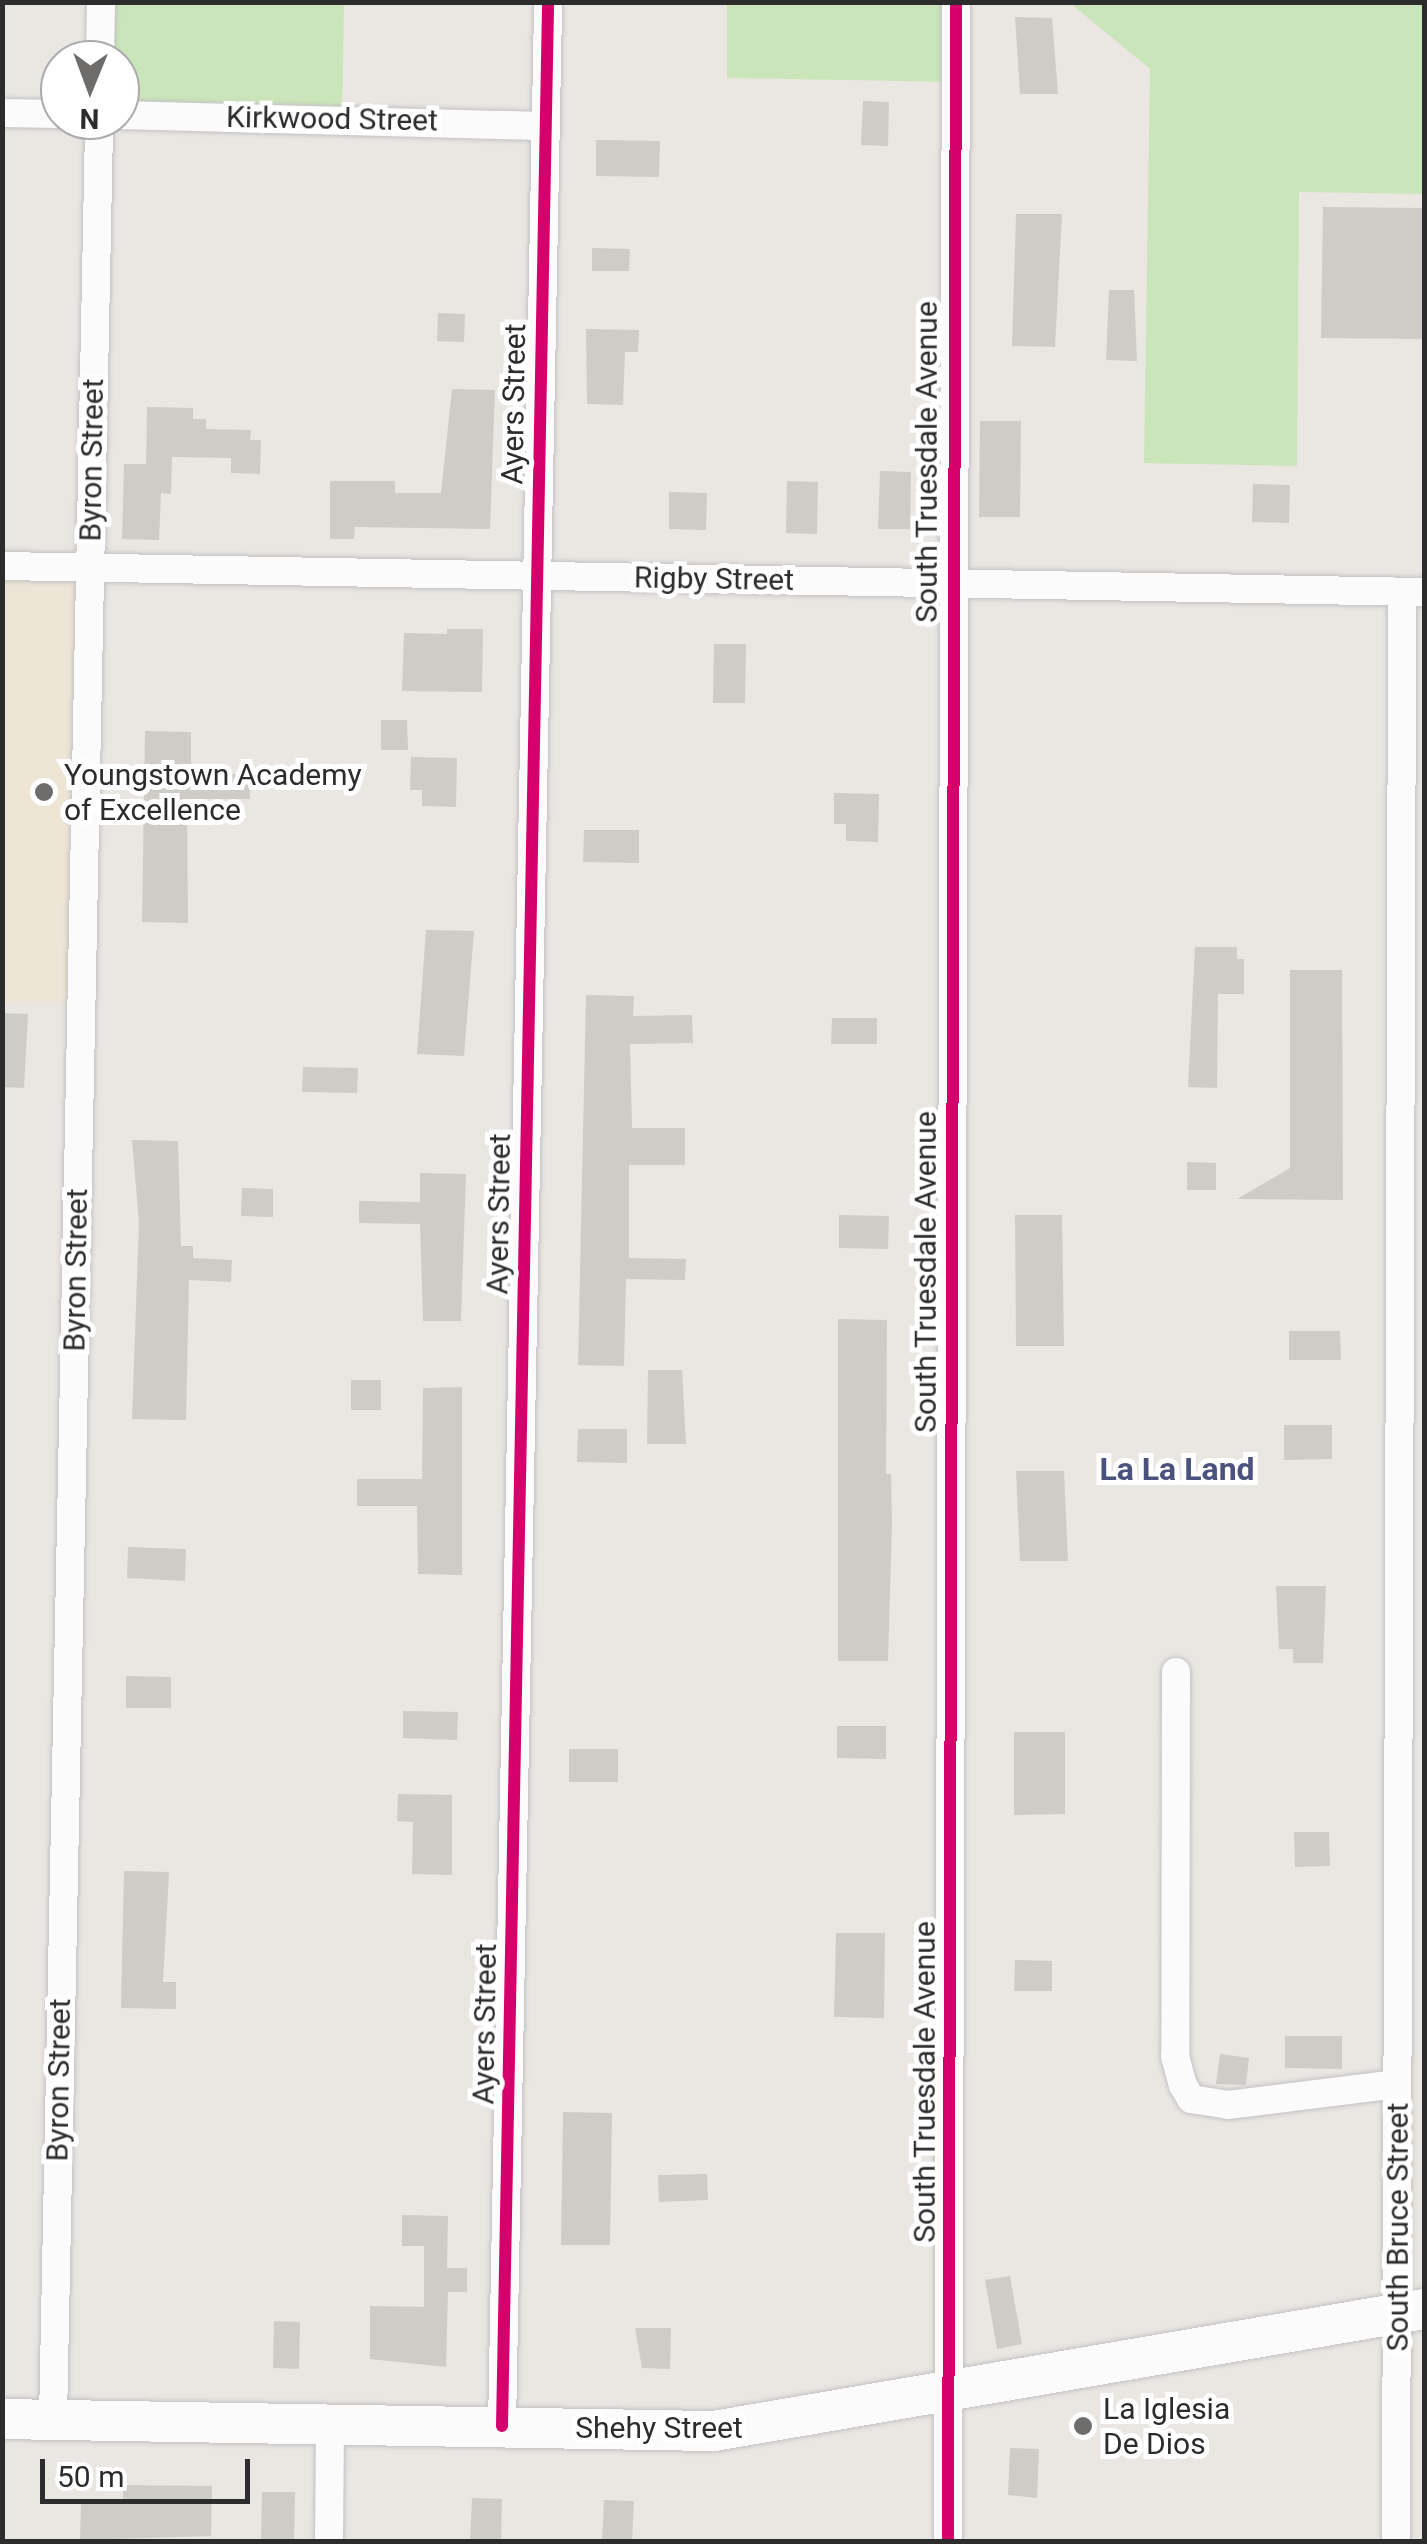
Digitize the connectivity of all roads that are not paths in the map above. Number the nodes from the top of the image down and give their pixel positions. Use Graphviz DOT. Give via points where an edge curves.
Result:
graph roads {
  1 [pos="101,2"];
  2 [pos="548,2"];
  3 [pos="956,2"];
  4 [pos="100,40"];
  5 [pos="2,113"];
  6 [pos="40,114"];
  7 [pos="140,116"];
  8 [pos="544,126"];
  9 [pos="98,140"];
  10 [pos="2,566"];
  11 [pos="90,568"];
  12 [pos="536,576"];
  13 [pos="951,583"];
  14 [pos="1413,592"];
  15 [pos="1176,1672"];
  16 [pos="1397,2084"];
  17 [pos="1411,2312"];
  18 [pos="950,2393"];
  19 [pos="2,2419"];
  20 [pos="53,2420"];
  21 [pos="330,2426"];
  22 [pos="502,2426"];
  23 [pos="329,2542"];
  24 [pos="948,2542"];
  25 [pos="1396,2542"];
  1 -- 4 [label="street"];
  2 -- 8 [label="street, Ayers Street"];
  3 -- 13 [label="street, South Truesdale Avenue"];
  5 -- 6 [label="street"];
  7 -- 8 [label="street, Kirkwood Street"];
  8 -- 12 [label="street, Ayers Street"];
  9 -- 11 [label="street, Byron Street"];
  10 -- 11 [label="street, Rigby Street"];
  11 -- 12 [label="street, Rigby Street"];
  11 -- 20 [label="street, Byron Street"];
  12 -- 13 [label="street, Rigby Street"];
  12 -- 22 [label="street, Ayers Street"];
  13 -- 14 [label="street, Rigby Street"];
  13 -- 18 [label="street, South Truesdale Avenue"];
  14 -- 16 [label="street, South Bruce Street"];
  15 -- 16 [label="street" via="1176,2056 1191,2100 1228,2105"];
  16 -- 17 [label="street, South Bruce Street"];
  17 -- 18 [label="street, Shehy Street"];
  17 -- 25 [label="street, South Bruce Street"];
  18 -- 22 [label="street, Shehy Street" via="714,2431"];
  18 -- 24 [label="street, South Truesdale Avenue"];
  19 -- 20 [label="street, Shehy Street"];
  20 -- 21 [label="street, Shehy Street"];
  21 -- 22 [label="street, Shehy Street"];
  21 -- 23 [label="street"];
}
